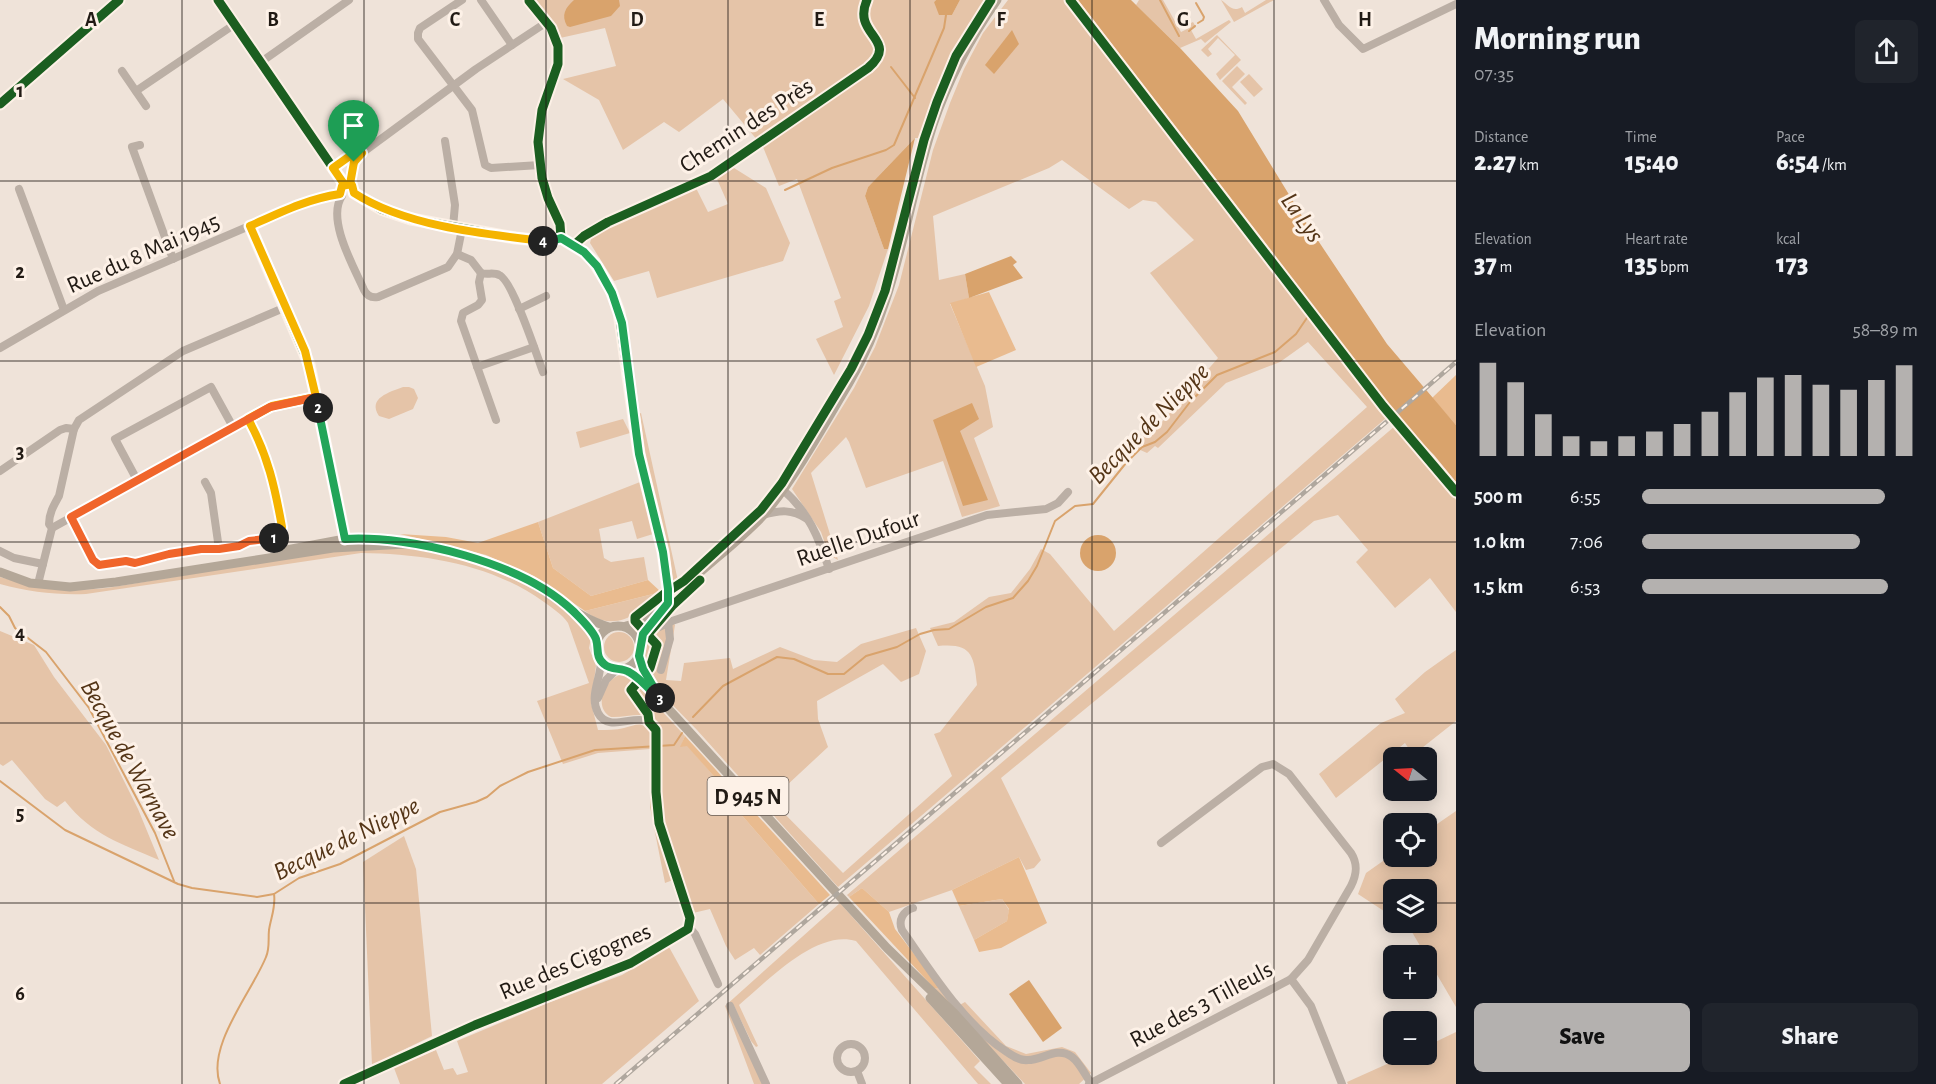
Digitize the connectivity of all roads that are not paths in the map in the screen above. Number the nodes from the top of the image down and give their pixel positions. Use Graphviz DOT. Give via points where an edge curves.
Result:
graph roads {
  1 [pos="119,0"];
  2 [pos="218,0"];
  3 [pos="349,0"];
  4 [pos="462,0"];
  5 [pos="482,0"];
  6 [pos="529,0"];
  7 [pos="867,0"];
  8 [pos="997,0"];
  9 [pos="1324,0"];
  10 [pos="1456,4"];
  11 [pos="547,22"];
  12 [pos="235,24"];
  13 [pos="512,45"];
  14 [pos="261,62"];
  15 [pos="122,71"];
  16 [pos="453,85"];
  17 [pos="136,90"];
  18 [pos="0,104"];
  19 [pos="146,106"];
  20 [pos="445,141"];
  21 [pos="140,145"];
  22 [pos="362,153"];
  23 [pos="540,165"];
  24 [pos="333,168"];
  25 [pos="347,184"];
  26 [pos="19,189"];
  27 [pos="354,193"];
  28 [pos="341,195"];
  29 [pos="250,226"];
  30 [pos="453,227"];
  31 [pos="462,229"];
  32 [pos="561,238"];
  33 [pos="574,245"];
  34 [pos="457,254"];
  35 [pos="173,259"];
  36 [pos="481,273"];
  37 [pos="546,296"];
  38 [pos="286,307"];
  39 [pos="519,309"];
  40 [pos="64,310"];
  41 [pos="534,346"];
  42 [pos="0,348"];
  43 [pos="477,367"];
  44 [pos="543,372"];
  45 [pos="316,397"];
  46 [pos="248,419"];
  47 [pos="496,420"];
  48 [pos="233,427"];
  49 [pos="74,429"];
  50 [pos="0,471"];
  51 [pos="137,480"];
  52 [pos="205,482"];
  53 [pos="783,490"];
  54 [pos="1068,492"];
  55 [pos="763,515"];
  56 [pos="71,517"];
  57 [pos="808,519"];
  58 [pos="52,528"];
  59 [pos="345,543"];
  60 [pos="219,549"];
  61 [pos="0,552"];
  62 [pos="43,564"];
  63 [pos="829,569"];
  64 [pos="2,572"];
  65 [pos="39,580"];
  66 [pos="82,586"];
  67 [pos="668,603"];
  68 [pos="572,610"];
  69 [pos="668,622"];
  70 [pos="626,626"];
  71 [pos="609,627"];
  72 [pos="659,627"];
  73 [pos="597,642"];
  74 [pos="640,643"];
  75 [pos="639,656"];
  76 [pos="601,661"];
  77 [pos="620,669"];
  78 [pos="661,670"];
  79 [pos="663,703"];
  80 [pos="596,708"];
  81 [pos="1161,843"];
  82 [pos="913,908"];
  83 [pos="689,927"];
  84 [pos="887,948"];
  85 [pos="1291,979"];
  86 [pos="718,984"];
  87 [pos="730,1006"];
  88 [pos="856,1071"];
  89 [pos="344,1084"];
  90 [pos="766,1084"];
  91 [pos="862,1084"];
  92 [pos="1008,1084"];
  93 [pos="1018,1084"];
  94 [pos="1090,1084"];
  95 [pos="1342,1084"];
  1 -- 18 [label="main road"];
  2 -- 12 [label="street"];
  3 -- 14 [label="street"];
  4 -- 16 [label="street" via="422,27 417,35"];
  5 -- 13 [label="street"];
  6 -- 11 [label="street"];
  7 -- 33 [label="street, Chemin des Près" via="864,23 880,50 878,59 868,68 711,176 608,222"];
  8 -- 53 [label="main road" via="961,58 939,108 892,286 876,329 848,385"];
  9 -- 10 [label="street" via="1336,21 1363,49"];
  11 -- 13 [label="street"];
  11 -- 23 [label="street" via="556,38 558,60 541,115"];
  12 -- 14 [label="street"];
  12 -- 17 [label="street"];
  13 -- 16 [label="street"];
  14 -- 24 [label="street"];
  15 -- 17 [label="street"];
  16 -- 22 [label="street"];
  16 -- 23 [label="street" via="474,114 484,165"];
  17 -- 19 [label="street"];
  20 -- 30 [label="street" via="455,200"];
  21 -- 35 [label="street" via="132,147"];
  22 -- 24 [label="street" via="354,153"];
  22 -- 25 [label="street" via="354,162"];
  23 -- 32 [label="street"];
  24 -- 25 [label="street"];
  25 -- 27 [label="street" via="354,188"];
  25 -- 28 [label="street" via="340,188"];
  26 -- 40 [label="street"];
  27 -- 28 [label="street" via="348,198"];
  27 -- 30 [label="street" via="392,214"];
  28 -- 29 [label="street, Rue du 8 Mai 1945" via="322,196"];
  28 -- 34 [label="street" via="340,236 369,296 378,297 440,272"];
  29 -- 35 [label="street, Rue du 8 Mai 1945"];
  29 -- 38 [label="street"];
  30 -- 31 [label="street"];
  31 -- 32 [label="street" via="544,241"];
  31 -- 34 [label="street"];
  32 -- 33 [label="street"];
  33 -- 67 [label="street" via="601,271 620,317 639,454 663,552"];
  34 -- 36 [label="street" via="471,260"];
  35 -- 40 [label="street, Rue du 8 Mai 1945"];
  36 -- 39 [label="street" via="502,276"];
  36 -- 43 [label="street" via="482,300 463,314 461,321"];
  37 -- 39 [label="street"];
  38 -- 45 [label="street" via="307,355"];
  38 -- 49 [label="street" via="178,355 84,416"];
  39 -- 41 [label="street"];
  40 -- 42 [label="street, Rue du 8 Mai 1945"];
  41 -- 43 [label="street"];
  41 -- 44 [label="street"];
  43 -- 47 [label="street"];
  45 -- 46 [label="street" via="272,406"];
  45 -- 59 [label="street"];
  46 -- 48 [label="street"];
  46 -- 60 [label="street" via="267,459 282,530 277,537"];
  48 -- 51 [label="street"];
  48 -- 51 [label="street" via="211,387 115,439"];
  49 -- 50 [label="street" via="60,430"];
  49 -- 58 [label="street" via="59,496 49,519"];
  51 -- 56 [label="street"];
  52 -- 60 [label="street" via="211,493"];
  53 -- 55 [label="main road"];
  53 -- 57 [label="street"];
  54 -- 63 [label="street, Ruelle Dufour" via="1046,509 991,513"];
  55 -- 57 [label="street" via="790,511"];
  55 -- 67 [label="main road"];
  56 -- 58 [label="street"];
  56 -- 60 [label="street" via="99,565"];
  57 -- 63 [label="street"];
  58 -- 62 [label="street"];
  59 -- 66 [label="main road"];
  59 -- 68 [label="main road" via="406,544 451,551 496,566 540,588"];
  61 -- 62 [label="street"];
  62 -- 65 [label="street"];
  63 -- 69 [label="street, Ruelle Dufour"];
  64 -- 65 [label="main road"];
  64 -- 66 [label="main road" via="44,586"];
  65 -- 66 [label="main road"];
  67 -- 70 [label="main road"];
  67 -- 74 [label="main road"];
  68 -- 71 [label="main road"];
  68 -- 73 [label="main road"];
  69 -- 72 [label="street, Ruelle Dufour"];
  69 -- 78 [label="street" via="670,639"];
  70 -- 71 [label="main road"];
  70 -- 74 [label="main road"];
  71 -- 73 [label="main road"];
  73 -- 76 [label="main road"];
  74 -- 75 [label="main road"];
  75 -- 77 [label="main road" via="633,664"];
  75 -- 79 [label="main road, D 945 N"];
  76 -- 77 [label="main road" via="609,668"];
  76 -- 80 [label="street"];
  77 -- 79 [label="main road, D 945 N" via="637,677"];
  77 -- 80 [label="street" via="603,685"];
  79 -- 84 [label="main road, D 945 N"];
  80 -- 83 [label="street" via="611,722 637,718 649,722 656,730 659,823 690,918"];
  81 -- 85 [label="street, Rue des 3 Tilleuls" via="1264,766 1276,765 1289,774 1351,853 1356,870 1351,886 1308,960"];
  82 -- 94 [label="street" via="901,918 902,930 938,981 977,1026 1000,1048 1021,1059 1054,1053 1069,1055 1078,1062"];
  83 -- 86 [label="street"];
  83 -- 89 [label="street, Rue des Cigognes" via="626,966 497,1016"];
  84 -- 92 [label="main road, D 945 N"];
  84 -- 93 [label="main road, D 945 N" via="955,1014"];
  85 -- 94 [label="street, Rue des 3 Tilleuls"];
  85 -- 95 [label="street" via="1311,1006"];
  87 -- 90 [label="street"];
  88 -- 91 [label="street"];
}
